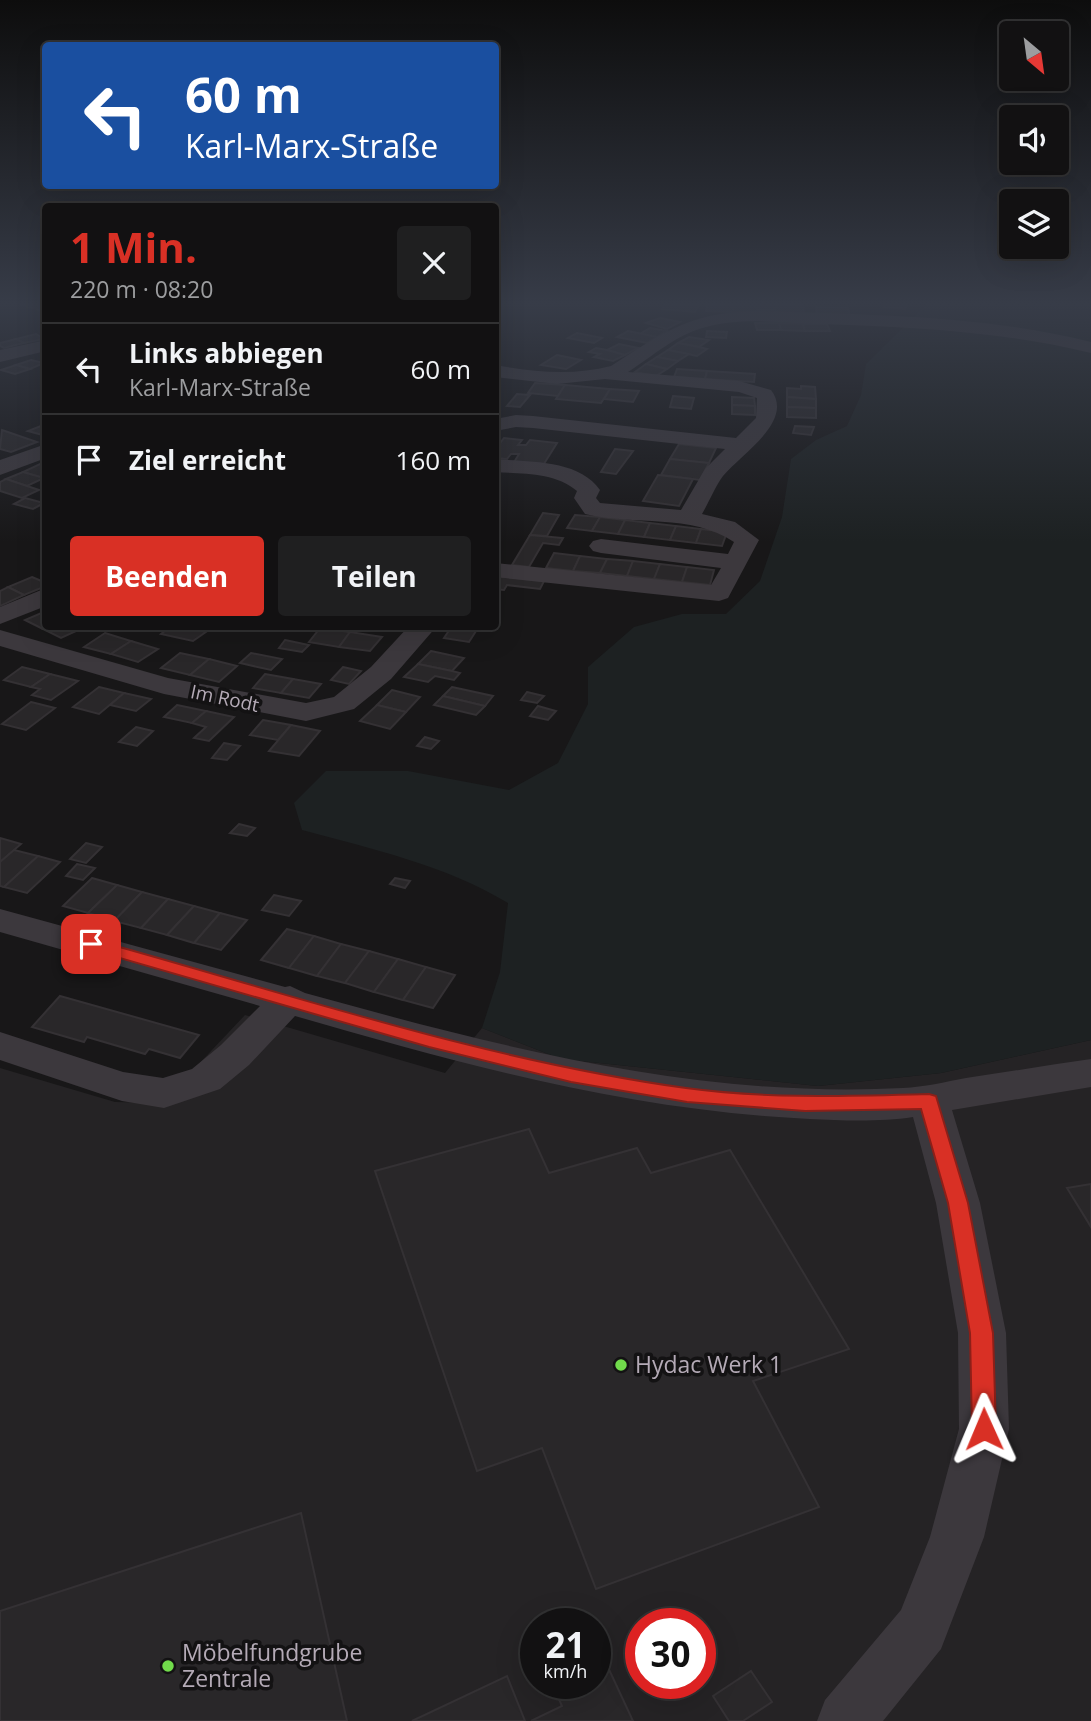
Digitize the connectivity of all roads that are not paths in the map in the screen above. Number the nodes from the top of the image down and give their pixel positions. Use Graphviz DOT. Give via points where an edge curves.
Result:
graph roads {
  1 [pos="658,381"];
  2 [pos="499,425"];
  3 [pos="499,436"];
  4 [pos="671,437"];
  5 [pos="743,445"];
  6 [pos="42,452"];
  7 [pos="499,465"];
  8 [pos="0,468"];
  9 [pos="688,518"];
  10 [pos="601,546"];
  11 [pos="736,562"];
  12 [pos="499,570"];
  13 [pos="42,598"];
  14 [pos="0,615"];
  15 [pos="420,630"];
  16 [pos="0,638"];
  17 [pos="0,920"];
  18 [pos="290,999"];
  19 [pos="0,1045"];
  20 [pos="1091,1073"];
  21 [pos="929,1101"];
  22 [pos="846,1721"];
  1 -- 5 [label="street" via="763,392 769,409 765,420"];
  2 -- 4 [label="street" via="524,422"];
  3 -- 4 [label="street" via="612,446"];
  4 -- 5 [label="street"];
  5 -- 9 [label="street" via="713,474"];
  6 -- 8 [label="street"];
  7 -- 9 [label="street" via="552,472 580,481 589,490 585,498 593,509"];
  9 -- 11 [label="street" via="727,527 747,540"];
  10 -- 11 [label="street"];
  11 -- 12 [label="street" via="719,593"];
  13 -- 14 [label="street"];
  15 -- 16 [label="street, Im Rodt" via="344,704 306,712 164,686"];
  17 -- 18 [label="street"];
  18 -- 19 [label="street" via="206,1079 164,1093 122,1086"];
  18 -- 21 [label="street" via="442,1044 571,1075 687,1095 805,1104"];
  20 -- 21 [label="street"];
  21 -- 22 [label="street" via="958,1203 982,1333 984,1429 957,1537 920,1629"];
}
